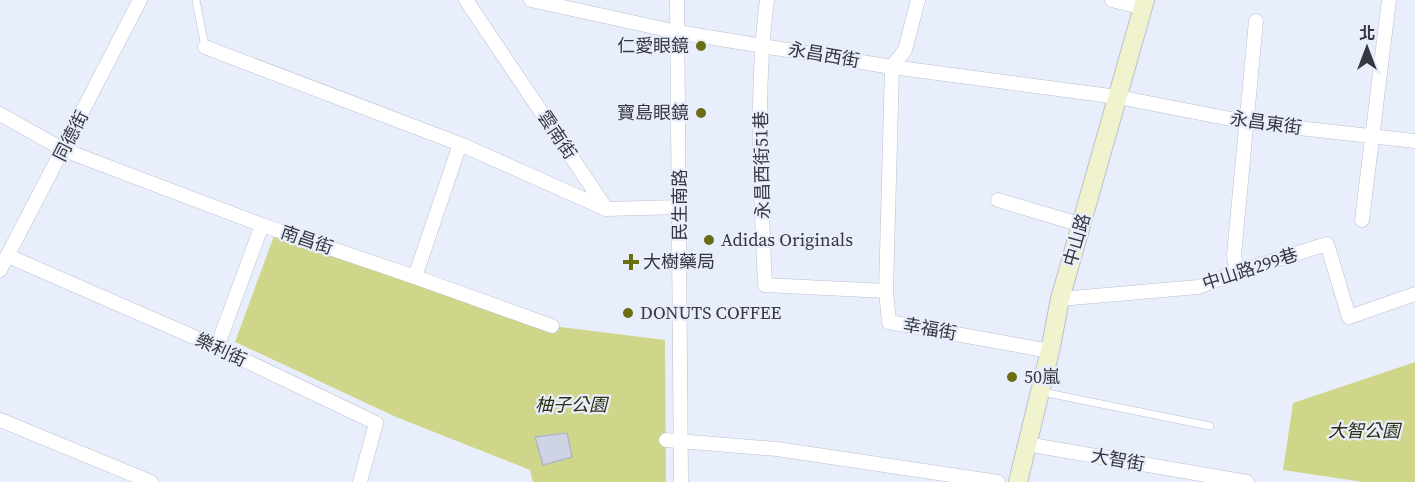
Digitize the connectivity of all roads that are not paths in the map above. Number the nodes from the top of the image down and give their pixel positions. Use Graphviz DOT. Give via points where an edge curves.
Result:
graph roads {
  1 [pos="140,0"];
  2 [pos="196,0"];
  3 [pos="466,0"];
  4 [pos="531,0"];
  5 [pos="677,0"];
  6 [pos="767,0"];
  7 [pos="918,0"];
  8 [pos="1112,0"];
  9 [pos="1389,0"];
  10 [pos="1144,4"];
  11 [pos="1256,21"];
  12 [pos="676,32"];
  13 [pos="761,45"];
  14 [pos="205,47"];
  15 [pos="892,67"];
  16 [pos="1118,97"];
  17 [pos="0,114"];
  18 [pos="1246,122"];
  19 [pos="1371,136"];
  20 [pos="1415,141"];
  21 [pos="460,144"];
  22 [pos="64,150"];
  23 [pos="998,200"];
  24 [pos="680,207"];
  25 [pos="606,209"];
  26 [pos="1362,220"];
  27 [pos="261,225"];
  28 [pos="1082,225"];
  29 [pos="8,256"];
  30 [pos="0,270"];
  31 [pos="1237,272"];
  32 [pos="415,277"];
  33 [pos="886,291"];
  34 [pos="1415,294"];
  35 [pos="1060,299"];
  36 [pos="552,326"];
  37 [pos="217,347"];
  38 [pos="1050,351"];
  39 [pos="1040,391"];
  40 [pos="0,420"];
  41 [pos="1210,426"];
  42 [pos="673,441"];
  43 [pos="1026,444"];
  44 [pos="1224,480"];
  45 [pos="151,482"];
  46 [pos="360,482"];
  47 [pos="681,482"];
  48 [pos="998,482"];
  49 [pos="1018,482"];
  50 [pos="1247,482"];
  1 -- 22 [label="street, 同德街"];
  2 -- 14 [label="lane"];
  3 -- 25 [label="street, 雲南街"];
  4 -- 12 [label="street, 永昌西街"];
  5 -- 12 [label="street, 民生南路"];
  6 -- 13 [label="street, 永昌西街51巷"];
  7 -- 15 [label="street" via="905,50"];
  8 -- 10 [label="street"];
  9 -- 19 [label="street"];
  10 -- 16 [label="street, 中山路"];
  11 -- 18 [label="street"];
  12 -- 13 [label="street, 永昌西街"];
  12 -- 24 [label="street, 民生南路"];
  13 -- 15 [label="street, 永昌西街"];
  13 -- 33 [label="street, 永昌西街51巷" via="765,285"];
  14 -- 21 [label="street"];
  15 -- 16 [label="street, 永昌西街"];
  15 -- 33 [label="street"];
  16 -- 18 [label="street, 永昌東街"];
  16 -- 28 [label="street, 中山路"];
  17 -- 22 [label="street, 南昌街"];
  18 -- 19 [label="street, 永昌東街"];
  18 -- 31 [label="street" via="1234,255"];
  19 -- 20 [label="street, 永昌東街"];
  19 -- 26 [label="street"];
  21 -- 25 [label="street"];
  21 -- 32 [label="street"];
  22 -- 27 [label="street, 南昌街"];
  22 -- 29 [label="street, 同德街"];
  23 -- 28 [label="street"];
  24 -- 25 [label="street"];
  24 -- 42 [label="street, 民生南路"];
  27 -- 32 [label="street, 南昌街"];
  27 -- 37 [label="street"];
  28 -- 35 [label="street, 中山路"];
  29 -- 30 [label="street, 同德街"];
  29 -- 37 [label="street, 樂利街"];
  31 -- 34 [label="street, 中山路299巷" via="1327,244 1349,317"];
  31 -- 35 [label="street, 中山路299巷" via="1198,287"];
  32 -- 36 [label="street, 南昌街"];
  33 -- 38 [label="street, 幸福街" via="888,322"];
  35 -- 38 [label="street, 中山路"];
  37 -- 46 [label="street, 樂利街" via="376,423"];
  38 -- 39 [label="street, 中山路"];
  39 -- 41 [label="lane"];
  39 -- 43 [label="street, 中山路"];
  40 -- 45 [label="street"];
  42 -- 47 [label="street, 民生南路"];
  42 -- 48 [label="street" via="777,449"];
  43 -- 44 [label="street, 大智街"];
  43 -- 49 [label="street, 中山路"];
  44 -- 50 [label="street, 大智街"];
}
